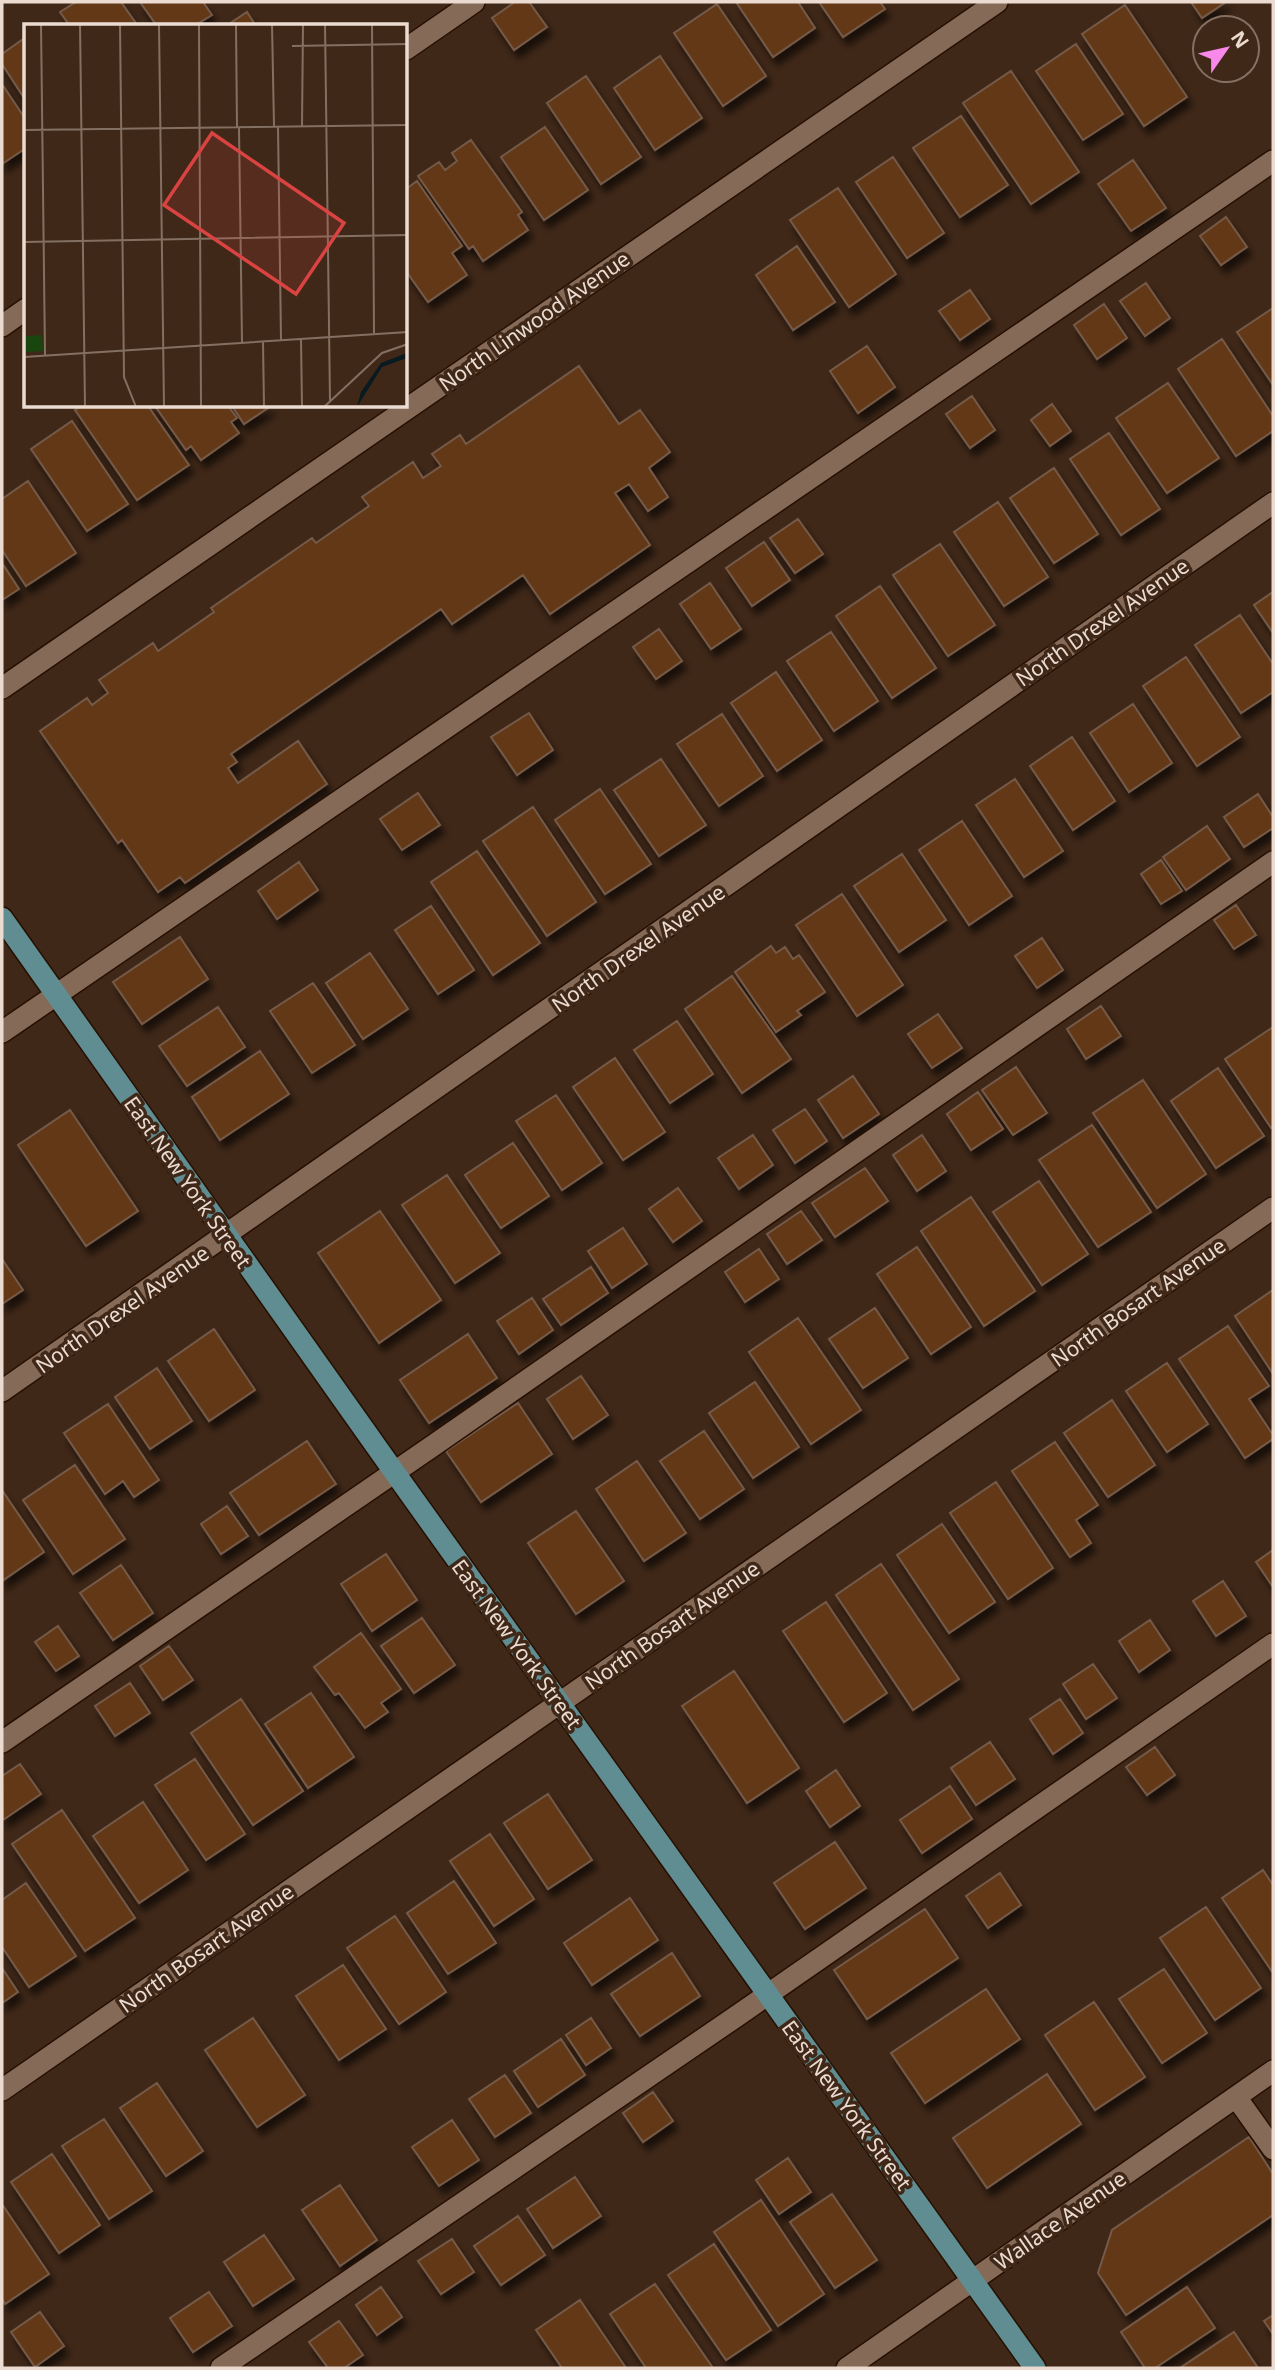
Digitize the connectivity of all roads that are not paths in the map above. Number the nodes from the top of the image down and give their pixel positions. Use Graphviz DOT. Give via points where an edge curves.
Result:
graph roads {
  1 [pos="474,2"];
  2 [pos="997,2"];
  3 [pos="408,47"];
  4 [pos="1273,161"];
  5 [pos="24,310"];
  6 [pos="2,326"];
  7 [pos="1273,503"];
  8 [pos="2,688"];
  9 [pos="1273,862"];
  10 [pos="2,918"];
  11 [pos="55,994"];
  12 [pos="2,1032"];
  13 [pos="1273,1209"];
  14 [pos="227,1236"];
  15 [pos="2,1391"];
  16 [pos="395,1473"];
  17 [pos="1273,1644"];
  18 [pos="559,1703"];
  19 [pos="2,1742"];
  20 [pos="768,1994"];
  21 [pos="1273,2071"];
  22 [pos="2,2090"];
  23 [pos="1236,2097"];
  24 [pos="1273,2149"];
  25 [pos="974,2280"];
  26 [pos="221,2368"];
  27 [pos="847,2368"];
  28 [pos="1035,2368"];
  1 -- 3 [label="street"];
  2 -- 8 [label="street, North Linwood Avenue"];
  4 -- 11 [label="street"];
  5 -- 6 [label="street"];
  7 -- 14 [label="street, North Drexel Avenue"];
  9 -- 16 [label="street"];
  10 -- 11 [label="main road, East New York Street"];
  11 -- 12 [label="street"];
  11 -- 14 [label="main road, East New York Street"];
  13 -- 18 [label="street, North Bosart Avenue"];
  14 -- 15 [label="street, North Drexel Avenue"];
  14 -- 16 [label="main road, East New York Street"];
  16 -- 18 [label="main road, East New York Street"];
  16 -- 19 [label="street"];
  17 -- 20 [label="street"];
  18 -- 20 [label="main road, East New York Street"];
  18 -- 22 [label="street, North Bosart Avenue"];
  20 -- 25 [label="main road, East New York Street"];
  20 -- 26 [label="street"];
  21 -- 23 [label="street, Wallace Avenue"];
  23 -- 24 [label="street"];
  23 -- 25 [label="street, Wallace Avenue"];
  25 -- 27 [label="street, Wallace Avenue"];
  25 -- 28 [label="main road, East New York Street"];
}
